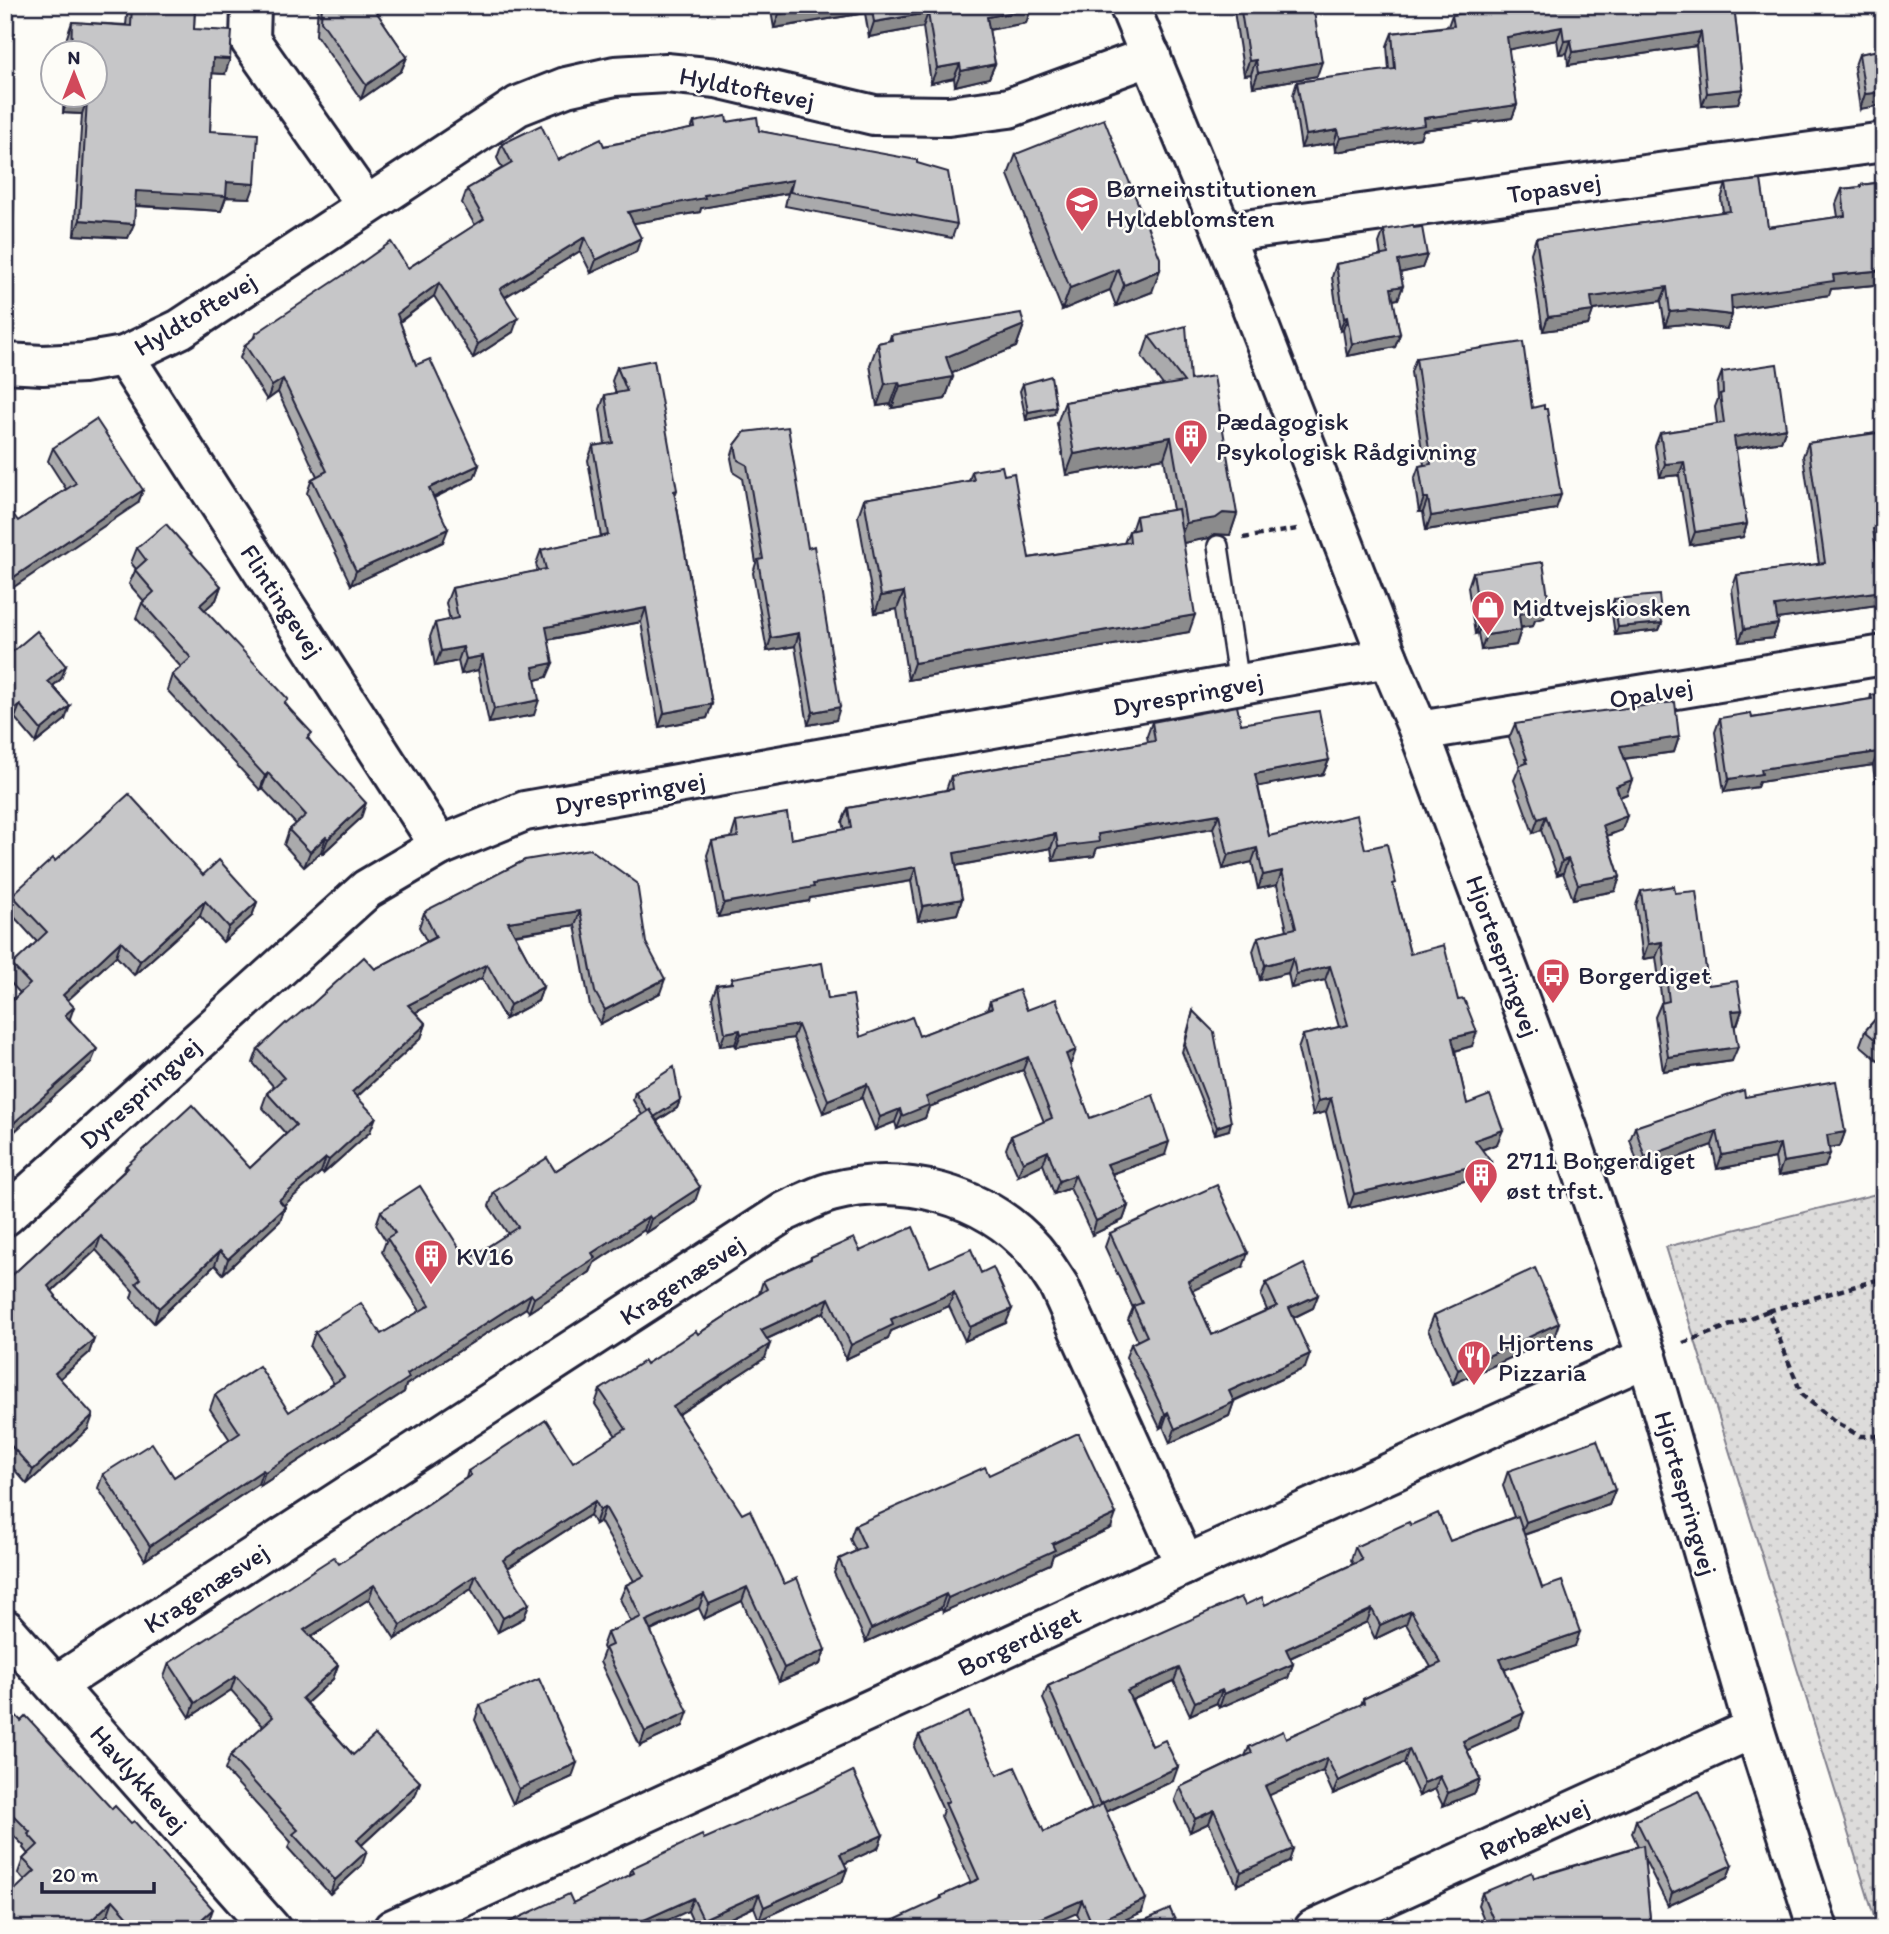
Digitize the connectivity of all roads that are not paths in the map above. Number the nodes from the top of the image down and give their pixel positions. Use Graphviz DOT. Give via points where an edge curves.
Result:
graph roads {
  1 [pos="251,5"];
  2 [pos="1129,5"];
  3 [pos="1151,56"];
  4 [pos="1884,142"];
  5 [pos="366,205"];
  6 [pos="1223,233"];
  7 [pos="124,356"];
  8 [pos="5,363"];
  9 [pos="1218,546"];
  10 [pos="1884,655"];
  11 [pos="1388,658"];
  12 [pos="1239,684"];
  13 [pos="1419,731"];
  14 [pos="440,846"];
  15 [pos="5,1216"];
  16 [pos="1647,1357"];
  17 [pos="1185,1564"];
  18 [pos="5,1629"];
  19 [pos="56,1685"];
  20 [pos="1754,1728"];
  21 [pos="271,1929"];
  22 [pos="393,1929"];
  23 [pos="1314,1929"];
  24 [pos="1818,1929"];
  1 -- 5 [label="street" via="250,40"];
  2 -- 3 [label="street, Hjortespringvej"];
  3 -- 5 [label="street, Hyldtoftevej" via="1009,108 948,116 874,115 717,78 666,73 615,76 566,87 518,106"];
  3 -- 6 [label="street, Hjortespringvej"];
  4 -- 6 [label="street, Topasvej"];
  5 -- 7 [label="street, Hyldtoftevej" via="180,329"];
  6 -- 11 [label="street, Hjortespringvej"];
  7 -- 8 [label="street, Hyldtoftevej" via="83,363"];
  7 -- 14 [label="street, Flintingevej"];
  9 -- 12 [label="lane"];
  10 -- 13 [label="street, Opalvej"];
  11 -- 12 [label="street, Dyrespringvej"];
  11 -- 13 [label="street, Hjortespringvej"];
  12 -- 14 [label="street, Dyrespringvej" via="526,811"];
  13 -- 16 [label="street, Hjortespringvej" via="1567,1127"];
  14 -- 15 [label="street, Dyrespringvej" via="367,888"];
  16 -- 17 [label="street, Borgerdiget"];
  16 -- 20 [label="street, Hjortespringvej"];
  17 -- 19 [label="street, Kragenæsvej" via="1059,1286 1034,1250 1001,1221 962,1199 921,1188 875,1184 829,1193 786,1212"];
  17 -- 22 [label="street, Borgerdiget"];
  18 -- 19 [label="street, Havlykkevej"];
  19 -- 21 [label="street, Havlykkevej"];
  20 -- 23 [label="street, Rørbækvej"];
  20 -- 24 [label="street, Hjortespringvej"];
}
